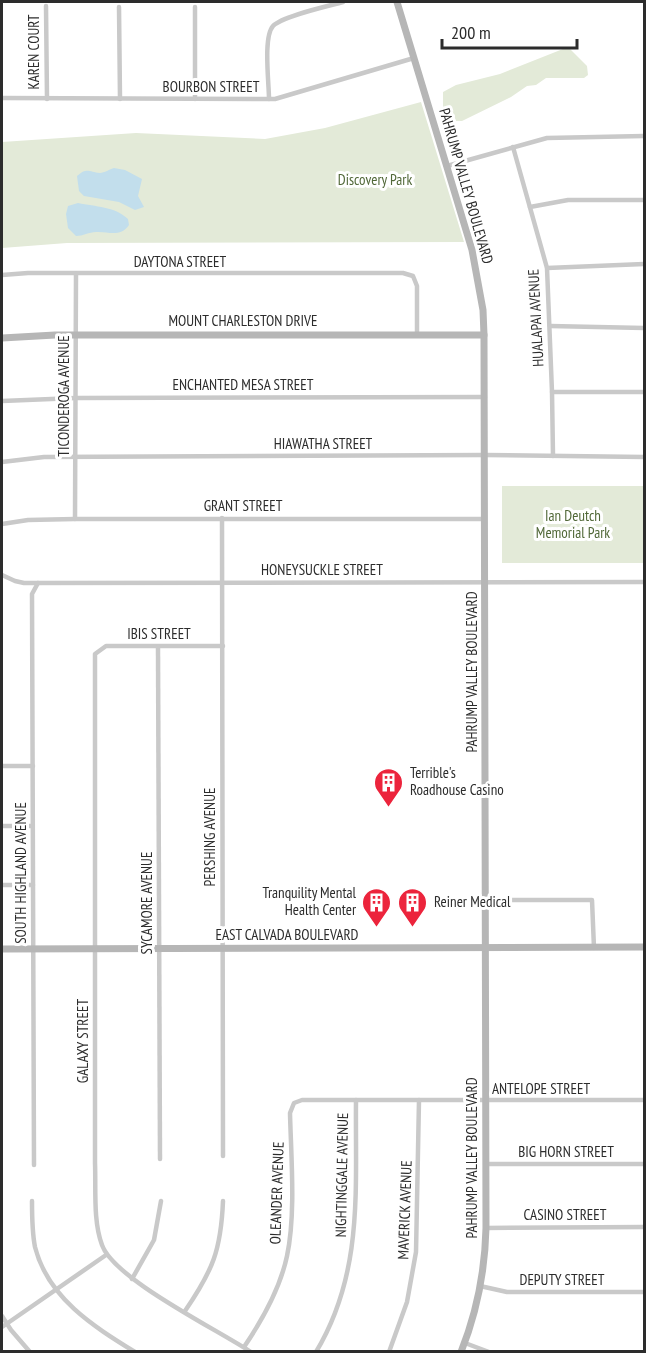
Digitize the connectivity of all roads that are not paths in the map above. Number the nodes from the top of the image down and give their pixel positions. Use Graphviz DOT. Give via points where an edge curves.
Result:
graph roads {
  1 [pos="343,2"];
  2 [pos="397,2"];
  3 [pos="46,6"];
  4 [pos="119,7"];
  5 [pos="195,7"];
  6 [pos="414,58"];
  7 [pos="2,98"];
  8 [pos="47,99"];
  9 [pos="120,99"];
  10 [pos="195,99"];
  11 [pos="269,99"];
  12 [pos="645,136"];
  13 [pos="513,147"];
  14 [pos="447,166"];
  15 [pos="645,200"];
  16 [pos="530,207"];
  17 [pos="645,264"];
  18 [pos="547,268"];
  19 [pos="76,274"];
  20 [pos="2,275"];
  21 [pos="550,326"];
  22 [pos="645,328"];
  23 [pos="76,335"];
  24 [pos="417,335"];
  25 [pos="484,335"];
  26 [pos="2,338"];
  27 [pos="552,392"];
  28 [pos="645,392"];
  29 [pos="485,397"];
  30 [pos="76,398"];
  31 [pos="2,401"];
  32 [pos="485,456"];
  33 [pos="553,456"];
  34 [pos="76,457"];
  35 [pos="645,457"];
  36 [pos="2,462"];
  37 [pos="222,518"];
  38 [pos="75,519"];
  39 [pos="485,519"];
  40 [pos="2,525"];
  41 [pos="2,575"];
  42 [pos="645,582"];
  43 [pos="38,583"];
  44 [pos="222,583"];
  45 [pos="485,583"];
  46 [pos="223,646"];
  47 [pos="158,647"];
  48 [pos="97,652"];
  49 [pos="2,766"];
  50 [pos="33,766"];
  51 [pos="2,826"];
  52 [pos="32,826"];
  53 [pos="2,885"];
  54 [pos="33,885"];
  55 [pos="486,900"];
  56 [pos="645,947"];
  57 [pos="486,948"];
  58 [pos="594,948"];
  59 [pos="2,949"];
  60 [pos="33,949"];
  61 [pos="95,949"];
  62 [pos="159,949"];
  63 [pos="222,949"];
  64 [pos="356,1100"];
  65 [pos="645,1100"];
  66 [pos="419,1101"];
  67 [pos="486,1101"];
  68 [pos="294,1103"];
  69 [pos="223,1156"];
  70 [pos="160,1159"];
  71 [pos="486,1164"];
  72 [pos="645,1164"];
  73 [pos="34,1165"];
  74 [pos="32,1201"];
  75 [pos="161,1201"];
  76 [pos="224,1201"];
  77 [pos="645,1227"];
  78 [pos="486,1228"];
  79 [pos="106,1255"];
  80 [pos="132,1279"];
  81 [pos="480,1286"];
  82 [pos="55,1290"];
  83 [pos="645,1292"];
  84 [pos="185,1311"];
  85 [pos="2,1316"];
  86 [pos="4,1325"];
  87 [pos="465,1343"];
  88 [pos="244,1347"];
  89 [pos="30,1352"];
  90 [pos="135,1352"];
  91 [pos="251,1352"];
  92 [pos="316,1352"];
  93 [pos="388,1352"];
  94 [pos="461,1352"];
  95 [pos="489,1352"];
  1 -- 11 [label="street" via="284,19 272,27"];
  2 -- 6 [label="main road, PAHRUMP VALLEY BOULEVARD"];
  3 -- 8 [label="street, KAREN COURT"];
  4 -- 9 [label="street"];
  5 -- 10 [label="street"];
  6 -- 11 [label="street, BOURBON STREET"];
  6 -- 14 [label="main road, PAHRUMP VALLEY BOULEVARD"];
  7 -- 8 [label="street, BOURBON STREET"];
  8 -- 9 [label="street, BOURBON STREET"];
  9 -- 10 [label="street, BOURBON STREET"];
  10 -- 11 [label="street, BOURBON STREET"];
  12 -- 13 [label="street" via="547,138"];
  13 -- 14 [label="street"];
  13 -- 16 [label="street, HUALAPAI AVENUE"];
  14 -- 25 [label="main road, PAHRUMP VALLEY BOULEVARD" via="476,268"];
  15 -- 16 [label="street" via="568,200"];
  16 -- 18 [label="street, HUALAPAI AVENUE"];
  17 -- 18 [label="street"];
  18 -- 21 [label="street, HUALAPAI AVENUE"];
  19 -- 20 [label="street, DAYTONA STREET"];
  19 -- 23 [label="street, TICONDEROGA AVENUE"];
  19 -- 24 [label="street, DAYTONA STREET" via="403,273 413,276 417,286"];
  21 -- 22 [label="street"];
  21 -- 27 [label="street, HUALAPAI AVENUE"];
  23 -- 24 [label="main road, MOUNT CHARLESTON DRIVE"];
  23 -- 26 [label="main road, MOUNT CHARLESTON DRIVE"];
  23 -- 30 [label="street, TICONDEROGA AVENUE"];
  24 -- 25 [label="main road, MOUNT CHARLESTON DRIVE"];
  25 -- 29 [label="main road, PAHRUMP VALLEY BOULEVARD"];
  27 -- 28 [label="street"];
  27 -- 33 [label="street, HUALAPAI AVENUE"];
  29 -- 30 [label="street, ENCHANTED MESA STREET"];
  29 -- 32 [label="main road, PAHRUMP VALLEY BOULEVARD"];
  30 -- 31 [label="street, ENCHANTED MESA STREET"];
  30 -- 34 [label="street, TICONDEROGA AVENUE"];
  32 -- 33 [label="street, HIAWATHA STREET"];
  32 -- 34 [label="street, HIAWATHA STREET"];
  32 -- 39 [label="main road, PAHRUMP VALLEY BOULEVARD"];
  33 -- 35 [label="street, HIAWATHA STREET"];
  34 -- 36 [label="street, HIAWATHA STREET"];
  34 -- 38 [label="street, TICONDEROGA AVENUE"];
  37 -- 38 [label="street, GRANT STREET"];
  37 -- 39 [label="street, GRANT STREET"];
  37 -- 44 [label="street, PERSHING AVENUE"];
  38 -- 40 [label="street, GRANT STREET"];
  39 -- 45 [label="main road, PAHRUMP VALLEY BOULEVARD"];
  41 -- 43 [label="street, HONEYSUCKLE STREET" via="15,581"];
  42 -- 45 [label="street, HONEYSUCKLE STREET"];
  43 -- 44 [label="street, HONEYSUCKLE STREET"];
  43 -- 50 [label="street, SOUTH HIGHLAND AVENUE" via="32,594"];
  44 -- 45 [label="street, HONEYSUCKLE STREET"];
  44 -- 46 [label="street, PERSHING AVENUE"];
  45 -- 55 [label="main road, PAHRUMP VALLEY BOULEVARD"];
  46 -- 47 [label="street, IBIS STREET"];
  46 -- 63 [label="street, PERSHING AVENUE"];
  47 -- 48 [label="street, IBIS STREET" via="106,646"];
  47 -- 62 [label="street, SYCAMORE AVENUE"];
  48 -- 61 [label="street, GALAXY STREET"];
  49 -- 50 [label="street"];
  50 -- 52 [label="street, SOUTH HIGHLAND AVENUE"];
  51 -- 52 [label="street"];
  52 -- 54 [label="street, SOUTH HIGHLAND AVENUE"];
  53 -- 54 [label="street"];
  54 -- 60 [label="street, SOUTH HIGHLAND AVENUE"];
  55 -- 57 [label="main road, PAHRUMP VALLEY BOULEVARD"];
  55 -- 58 [label="street" via="592,900"];
  56 -- 58 [label="main road, EAST CALVADA BOULEVARD"];
  57 -- 58 [label="main road, EAST CALVADA BOULEVARD"];
  57 -- 63 [label="main road, EAST CALVADA BOULEVARD"];
  57 -- 67 [label="main road, PAHRUMP VALLEY BOULEVARD"];
  59 -- 60 [label="main road, EAST CALVADA BOULEVARD"];
  60 -- 61 [label="main road, EAST CALVADA BOULEVARD"];
  60 -- 73 [label="street, SOUTH HIGHLAND AVENUE"];
  61 -- 62 [label="main road, EAST CALVADA BOULEVARD"];
  61 -- 79 [label="street, GALAXY STREET" via="95,1163 98,1232"];
  62 -- 63 [label="main road, EAST CALVADA BOULEVARD"];
  62 -- 70 [label="street, SYCAMORE AVENUE"];
  63 -- 69 [label="street, PERSHING AVENUE"];
  64 -- 66 [label="street, ANTELOPE STREET"];
  64 -- 68 [label="street, ANTELOPE STREET"];
  64 -- 92 [label="street, NIGHTINGGALE AVENUE" via="355,1231 340,1301"];
  65 -- 67 [label="street, ANTELOPE STREET"];
  66 -- 67 [label="street, ANTELOPE STREET"];
  66 -- 93 [label="street, MAVERICK AVENUE" via="417,1252 406,1302"];
  67 -- 71 [label="main road, PAHRUMP VALLEY BOULEVARD"];
  68 -- 88 [label="street, OLEANDER AVENUE" via="290,1113 287,1258 260,1323"];
  71 -- 72 [label="street, BIG HORN STREET"];
  71 -- 78 [label="main road, PAHRUMP VALLEY BOULEVARD"];
  74 -- 82 [label="street" via="35,1245"];
  75 -- 80 [label="street" via="154,1240"];
  76 -- 84 [label="street" via="215,1260"];
  77 -- 78 [label="street, CASINO STREET"];
  78 -- 81 [label="main road, PAHRUMP VALLEY BOULEVARD"];
  79 -- 80 [label="street"];
  79 -- 82 [label="street"];
  80 -- 84 [label="street"];
  81 -- 83 [label="street, DEPUTY STREET" via="507,1292"];
  81 -- 87 [label="main road, PAHRUMP VALLEY BOULEVARD"];
  82 -- 86 [label="street"];
  82 -- 90 [label="street" via="87,1320"];
  84 -- 88 [label="street"];
  85 -- 86 [label="street"];
  86 -- 89 [label="street"];
  87 -- 94 [label="main road, PAHRUMP VALLEY BOULEVARD"];
  87 -- 95 [label="street"];
  88 -- 91 [label="street"];
}
